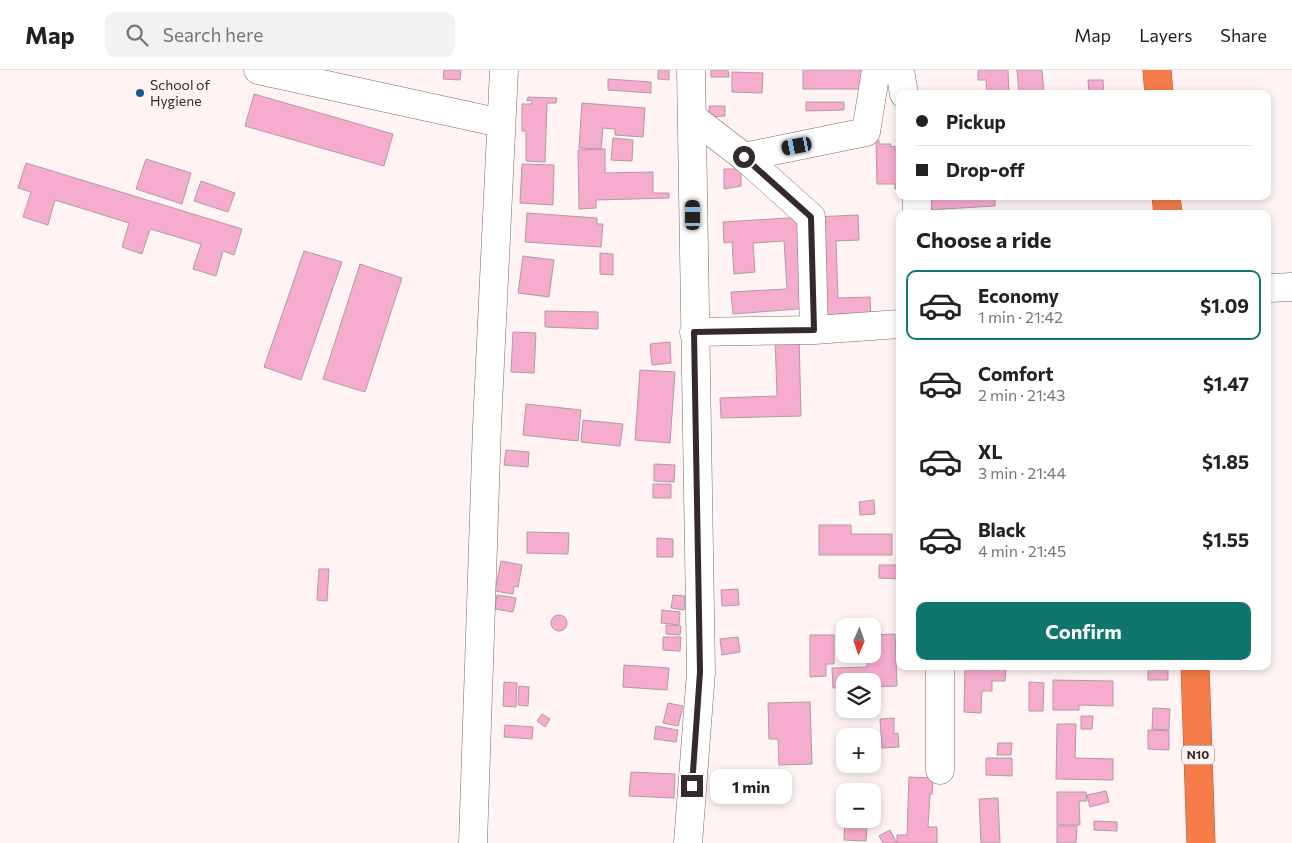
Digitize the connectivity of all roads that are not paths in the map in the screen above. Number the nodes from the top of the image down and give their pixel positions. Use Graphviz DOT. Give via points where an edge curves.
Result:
graph roads {
  1 [pos="258,70"];
  2 [pos="504,70"];
  3 [pos="691,70"];
  4 [pos="876,70"];
  5 [pos="900,70"];
  6 [pos="1157,70"];
  7 [pos="903,90"];
  8 [pos="1159,90"];
  9 [pos="692,117"];
  10 [pos="501,123"];
  11 [pos="744,157"];
  12 [pos="1292,287"];
  13 [pos="1271,288"];
  14 [pos="896,324"];
  15 [pos="814,330"];
  16 [pos="694,332"];
  17 [pos="940,670"];
  18 [pos="1196,670"];
  19 [pos="940,770"];
  20 [pos="473,843"];
  21 [pos="688,843"];
  22 [pos="1201,843"];
  1 -- 10 [label="street"];
  2 -- 10 [label="street"];
  3 -- 9 [label="street"];
  4 -- 11 [label="street" via="866,132"];
  5 -- 7 [label="street"];
  6 -- 8 [label="highway"];
  9 -- 11 [label="street"];
  9 -- 16 [label="street"];
  10 -- 20 [label="street"];
  11 -- 15 [label="street" via="811,217"];
  12 -- 13 [label="street"];
  14 -- 15 [label="street"];
  15 -- 16 [label="street"];
  16 -- 21 [label="street" via="700,672"];
  17 -- 19 [label="street"];
  18 -- 22 [label="highway, N10"];
}
